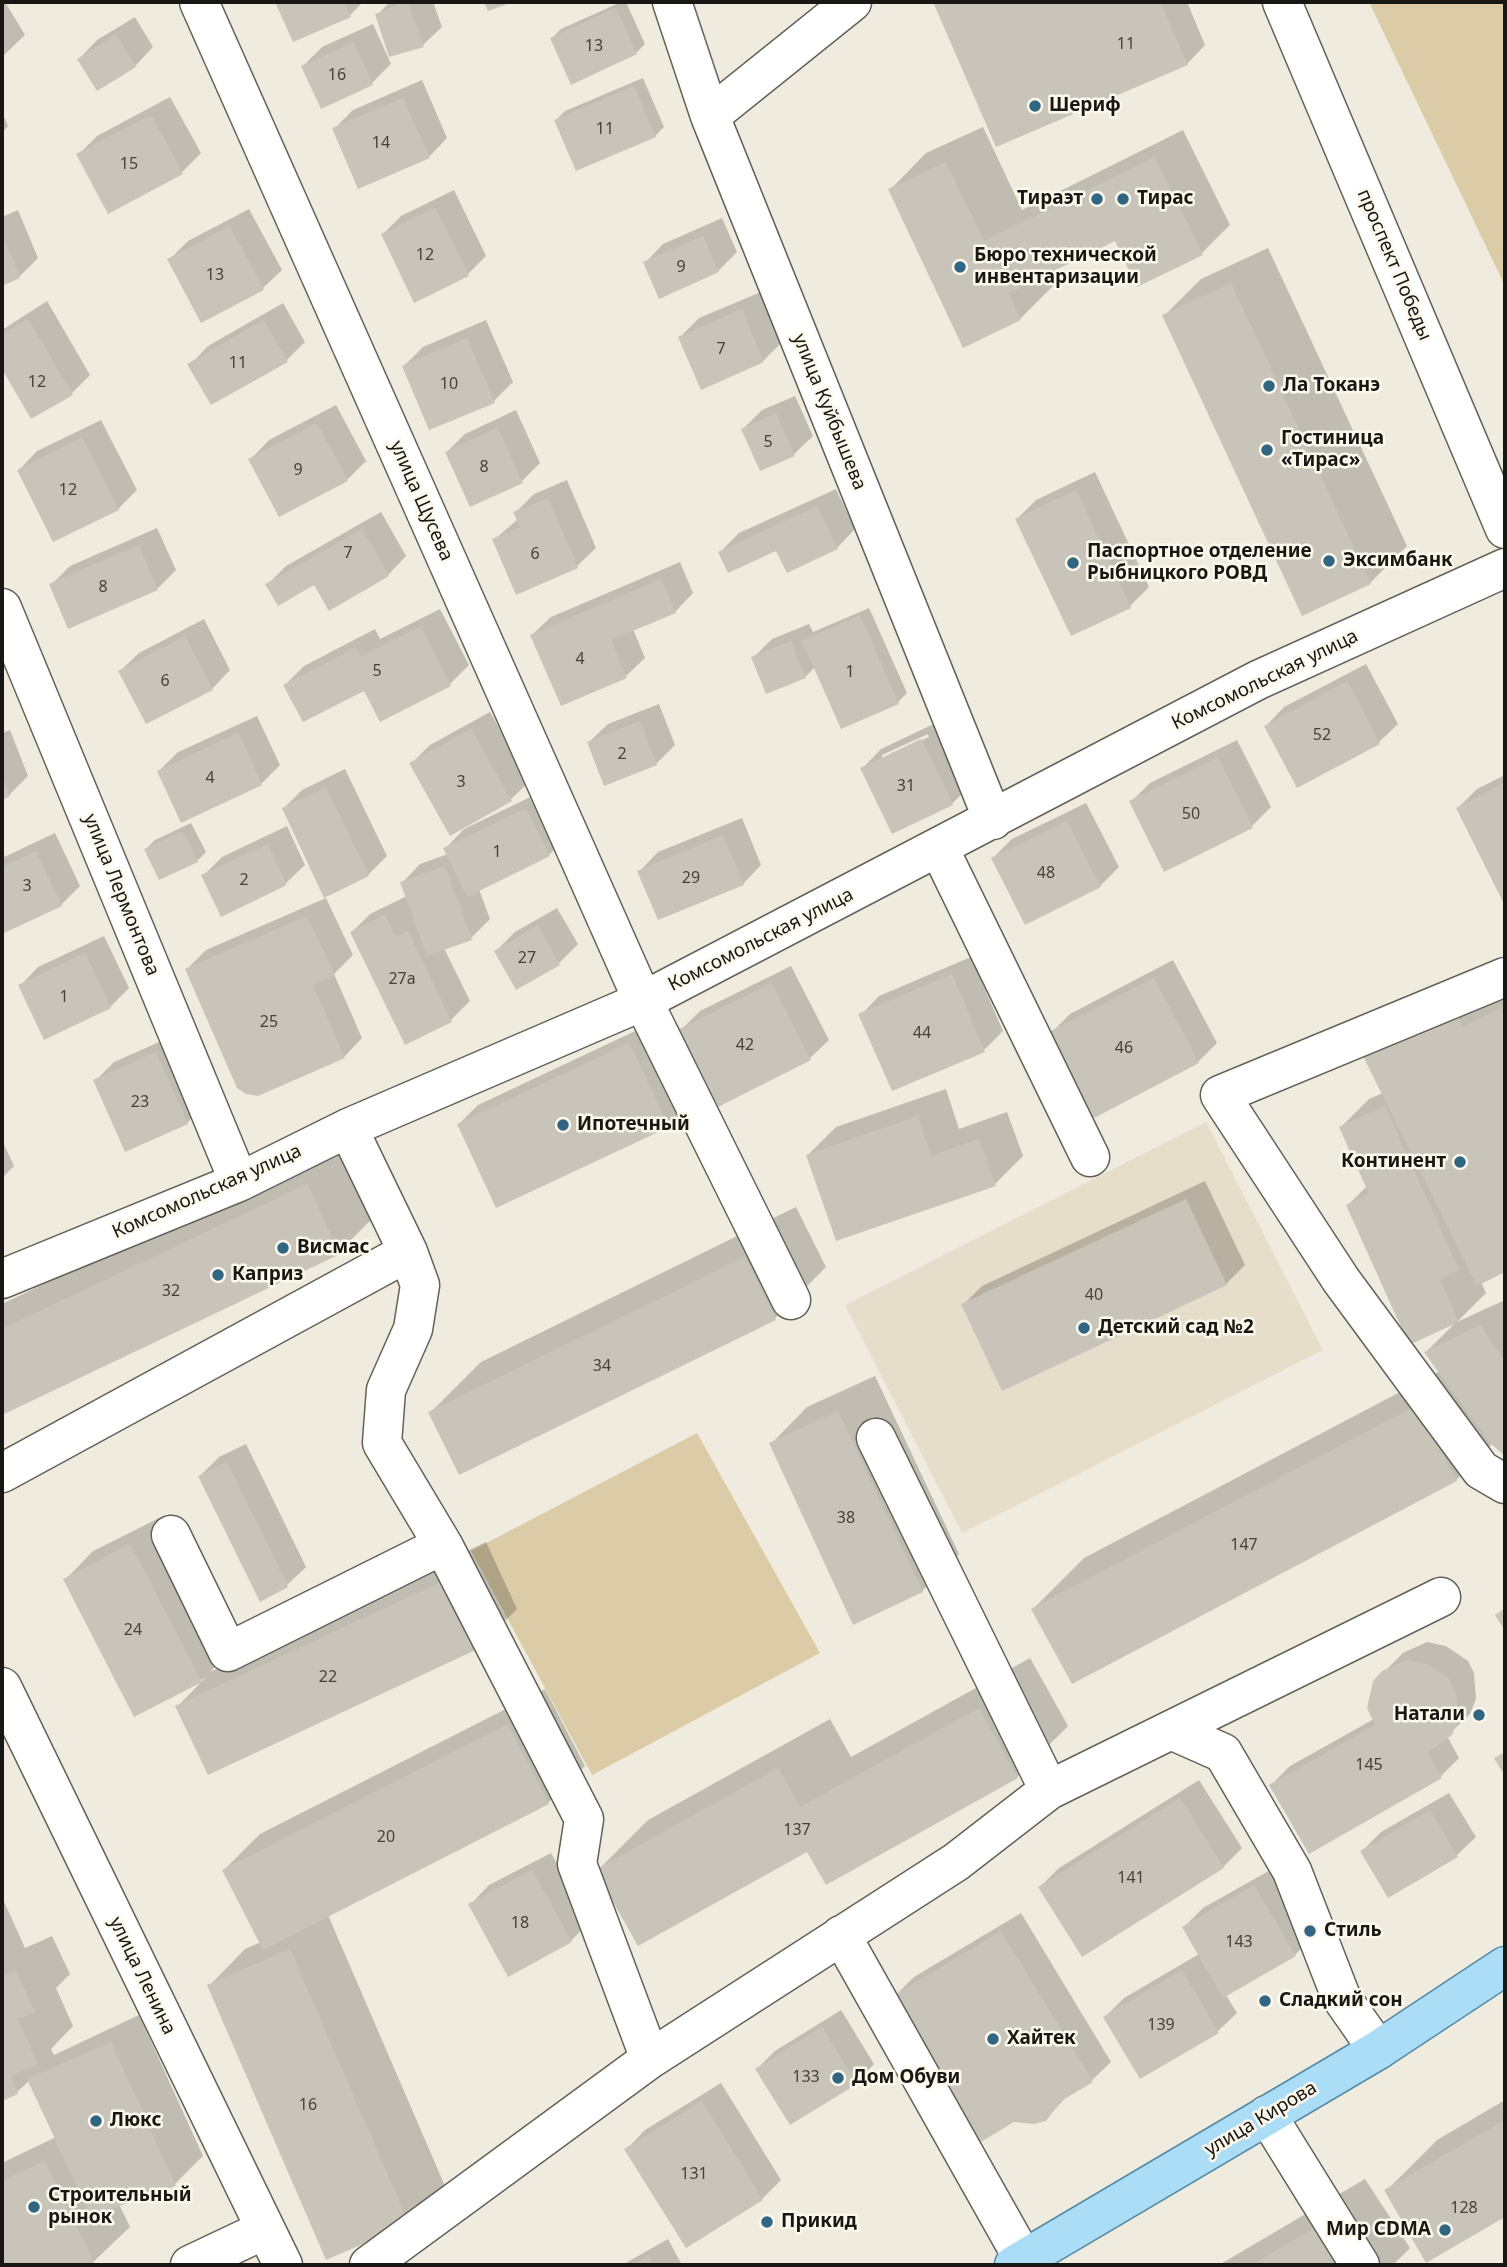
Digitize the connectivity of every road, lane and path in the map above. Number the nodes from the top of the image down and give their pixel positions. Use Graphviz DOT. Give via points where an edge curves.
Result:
graph roads {
  1 [pos="199,2"];
  2 [pos="672,2"];
  3 [pos="852,2"];
  4 [pos="1282,2"];
  5 [pos="710,116"];
  6 [pos="1505,529"];
  7 [pos="1505,568"];
  8 [pos="2,608"];
  9 [pos="993,820"];
  10 [pos="939,848"];
  11 [pos="1505,977"];
  12 [pos="643,1001"];
  13 [pos="348,1128"];
  14 [pos="1090,1157"];
  15 [pos="239,1182"];
  16 [pos="408,1252"];
  17 [pos="2,1279"];
  18 [pos="791,1300"];
  19 [pos="876,1438"];
  20 [pos="2,1473"];
  21 [pos="1505,1484"];
  22 [pos="171,1535"];
  23 [pos="443,1545"];
  24 [pos="1441,1597"];
  25 [pos="5,1702"];
  26 [pos="1171,1730"];
  27 [pos="1049,1790"];
  28 [pos="842,1935"];
  29 [pos="1505,1966"];
  30 [pos="1378,2050"];
  31 [pos="650,2059"];
  32 [pos="1267,2115"];
  33 [pos="264,2230"];
  34 [pos="1019,2262"];
  35 [pos="190,2265"];
  36 [pos="283,2265"];
  37 [pos="369,2265"];
  38 [pos="1360,2265"];
  1 -- 12 [label="street, улица Щусева"];
  2 -- 5 [label="street, улица Куйбышева"];
  3 -- 5 [label="street"];
  4 -- 6 [label="street, проспект Победы"];
  5 -- 9 [label="street, улица Куйбышева"];
  7 -- 9 [label="street, Комсомольская улица" via="1258,680"];
  8 -- 15 [label="street, улица Лермонтова"];
  9 -- 10 [label="street, Комсомольская улица"];
  10 -- 12 [label="street, Комсомольская улица"];
  10 -- 14 [label="street"];
  11 -- 21 [label="street" via="1220,1095 1341,1280 1481,1470"];
  12 -- 13 [label="street, Комсомольская улица"];
  12 -- 18 [label="street, улица Щусева"];
  13 -- 15 [label="street, Комсомольская улица"];
  13 -- 16 [label="street"];
  15 -- 17 [label="street, Комсомольская улица"];
  16 -- 20 [label="street"];
  16 -- 23 [label="street" via="420,1285 413,1329 386,1391 383,1443"];
  19 -- 27 [label="street"];
  22 -- 23 [label="street" via="228,1652"];
  23 -- 31 [label="street" via="584,1819 577,1864"];
  24 -- 26 [label="street"];
  25 -- 33 [label="street, улица Ленина"];
  26 -- 27 [label="street"];
  26 -- 30 [label="street" via="1223,1753 1292,1871 1341,1997"];
  27 -- 28 [label="street" via="956,1862"];
  28 -- 31 [label="street"];
  28 -- 34 [label="street"];
  29 -- 30 [label="main road, улица Кирова"];
  30 -- 32 [label="main road, улица Кирова"];
  31 -- 37 [label="street"];
  32 -- 34 [label="main road, улица Кирова"];
  32 -- 38 [label="street"];
  33 -- 35 [label="street"];
  33 -- 36 [label="street, улица Ленина"];
}
